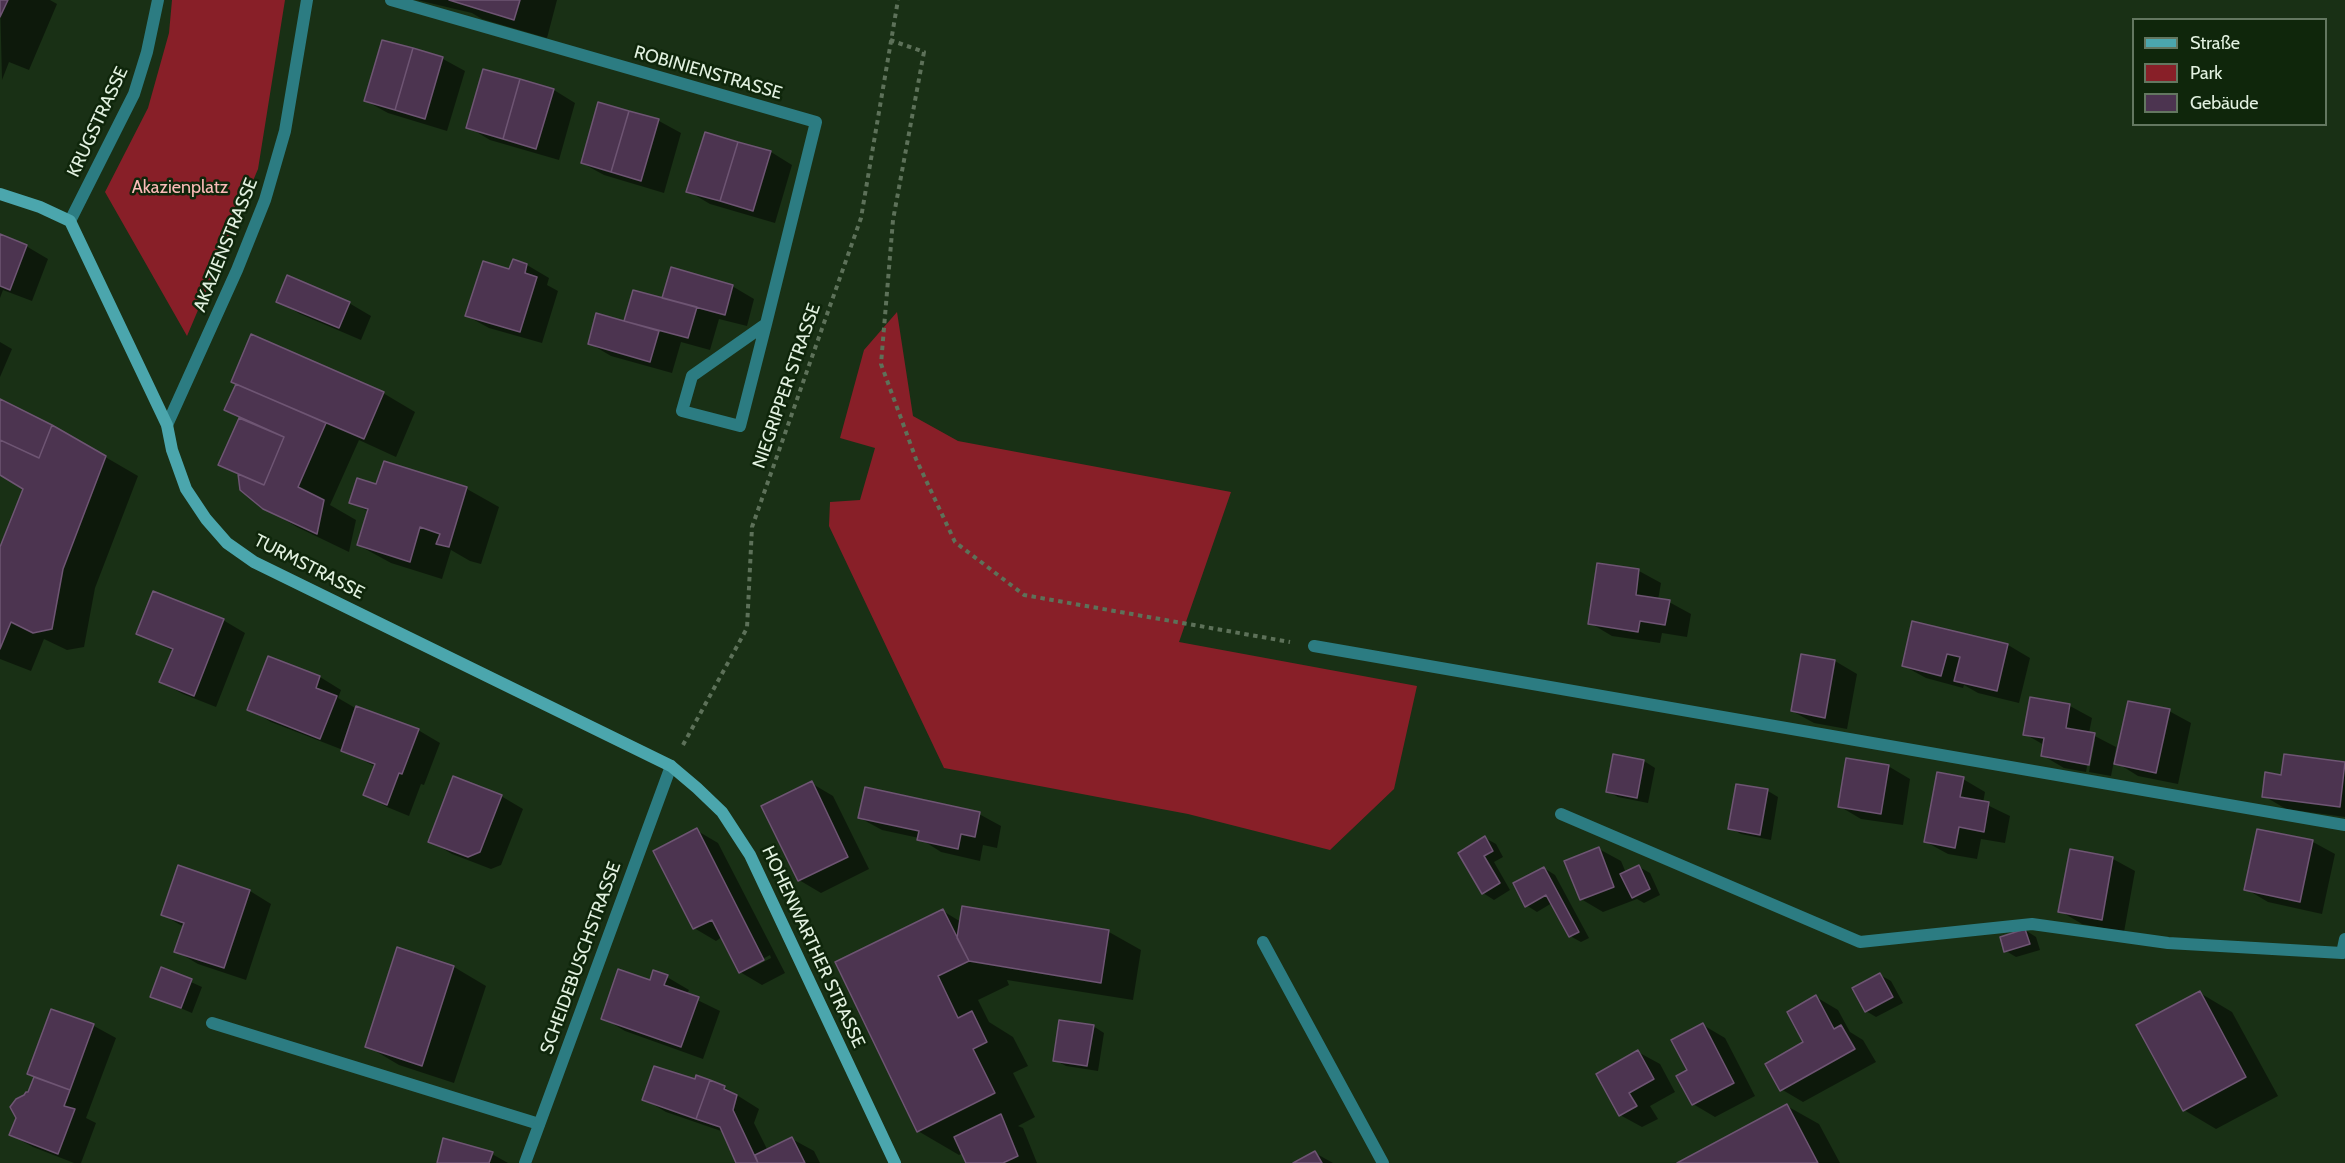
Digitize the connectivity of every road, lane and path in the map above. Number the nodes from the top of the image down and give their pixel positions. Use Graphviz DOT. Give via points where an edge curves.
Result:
graph roads {
  1 [pos="158,0"];
  2 [pos="307,0"];
  3 [pos="391,0"];
  4 [pos="898,0"];
  5 [pos="890,40"];
  6 [pos="0,194"];
  7 [pos="70,221"];
  8 [pos="766,324"];
  9 [pos="167,425"];
  10 [pos="1314,646"];
  11 [pos="670,766"];
  12 [pos="1561,814"];
  13 [pos="2345,825"];
  14 [pos="2345,939"];
  15 [pos="1263,942"];
  16 [pos="2344,953"];
  17 [pos="212,1023"];
  18 [pos="539,1124"];
  19 [pos="525,1163"];
  20 [pos="895,1163"];
  21 [pos="1383,1163"];
  1 -- 7 [label="street, KRUGSTRASSE" via="134,94"];
  2 -- 9 [label="street, AKAZIENSTRASSE" via="285,131 265,200"];
  3 -- 8 [label="street, ROBINIENSTRASSE" via="816,122"];
  4 -- 5 [label="path, NIEGRIPPER STRASSE"];
  5 -- 10 [label="path" via="924,52 893,220 881,363 916,459 955,542 1024,595"];
  5 -- 11 [label="path, NIEGRIPPER STRASSE" via="861,218 752,527 747,628"];
  6 -- 7 [label="street"];
  7 -- 9 [label="street, TURMSTRASSE"];
  8 -- 8 [label="street, ROBINIENSTRASSE" via="740,426 682,411 692,376"];
  9 -- 11 [label="street, TURMSTRASSE" via="176,465 192,501 216,532 247,557"];
  10 -- 13 [label="street"];
  11 -- 18 [label="street, SCHEIDEBUSCHSTRASSE"];
  11 -- 20 [label="street, HOHENWARTHER STRASSE" via="722,812 750,855"];
  12 -- 16 [label="street" via="1860,942 2032,924 2169,943"];
  14 -- 16 [label="street"];
  15 -- 21 [label="street"];
  17 -- 18 [label="street"];
  18 -- 19 [label="street, SCHEIDEBUSCHSTRASSE"];
}
